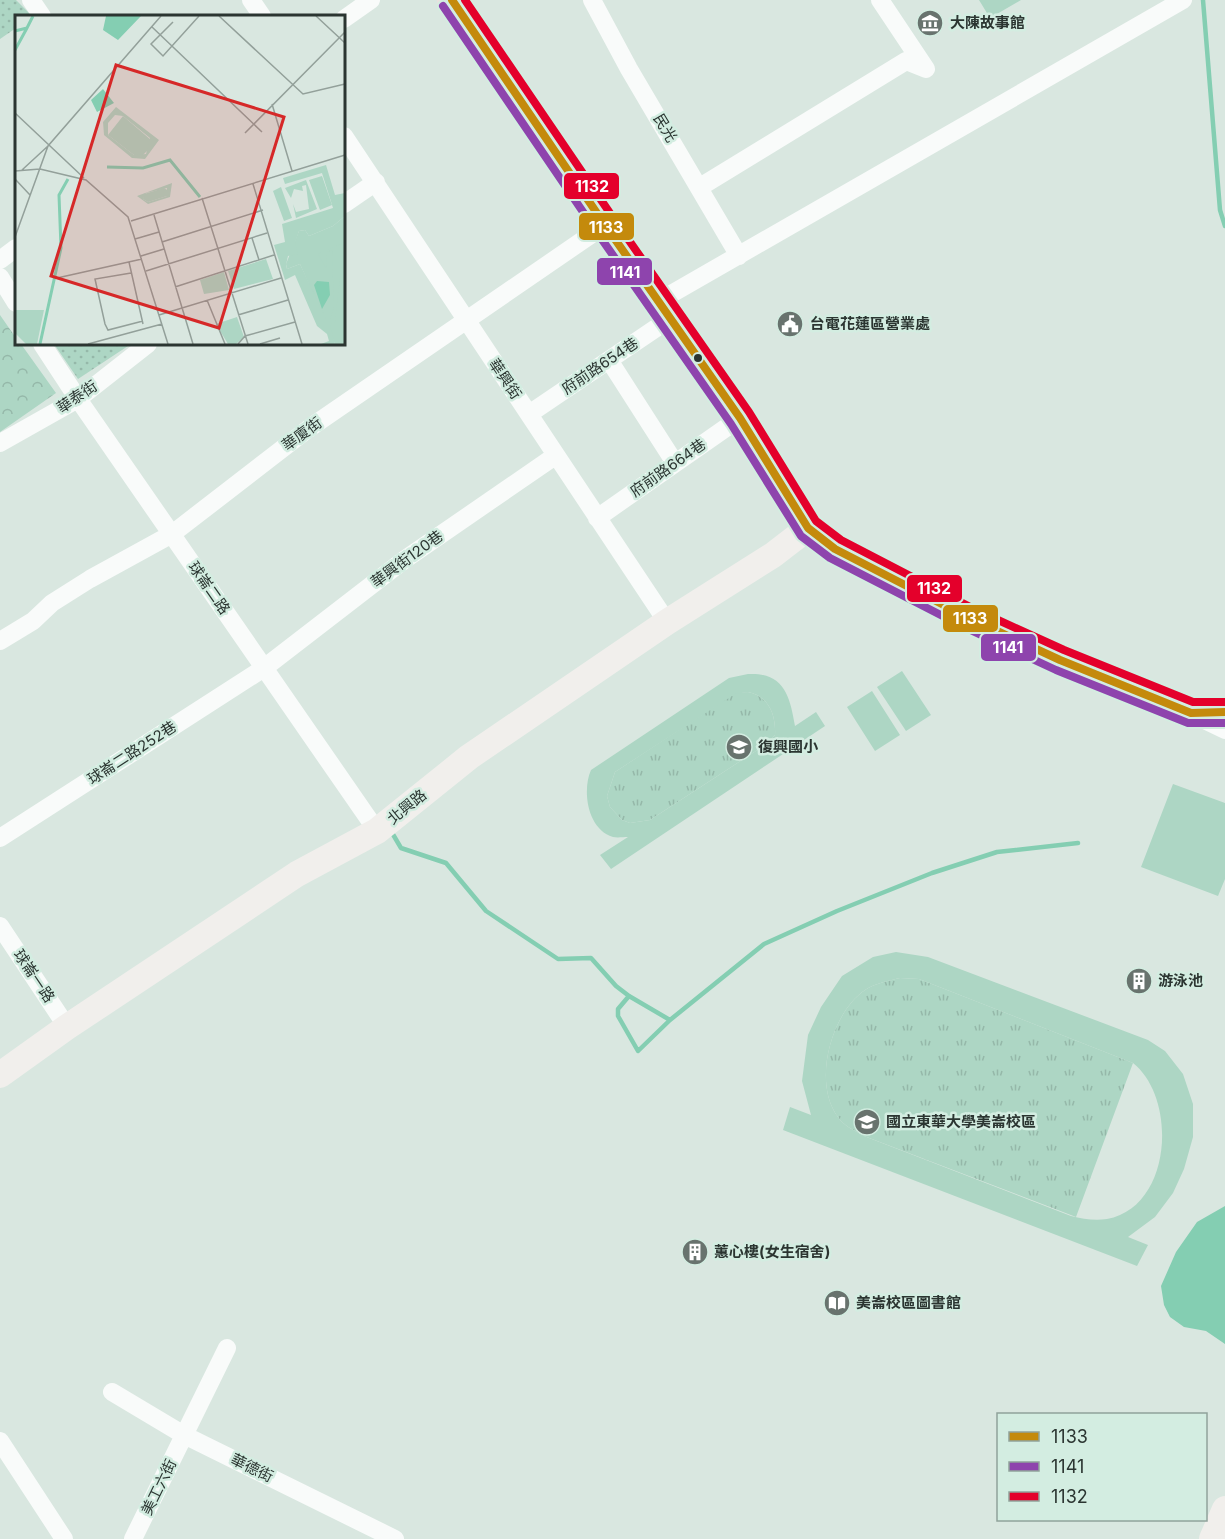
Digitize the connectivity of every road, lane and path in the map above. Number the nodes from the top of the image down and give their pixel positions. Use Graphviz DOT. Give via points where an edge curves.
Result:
graph roads {
  1 [pos="31,0"];
  2 [pos="251,0"];
  3 [pos="371,0"];
  4 [pos="452,0"];
  5 [pos="592,0"];
  6 [pos="1183,0"];
  7 [pos="880,1"];
  8 [pos="41,15"];
  9 [pos="261,15"];
  10 [pos="345,18"];
  11 [pos="345,137"];
  12 [pos="376,182"];
  13 [pos="699,187"];
  14 [pos="345,203"];
  15 [pos="605,225"];
  16 [pos="15,249"];
  17 [pos="739,256"];
  18 [pos="0,260"];
  19 [pos="0,277"];
  20 [pos="15,301"];
  21 [pos="665,310"];
  22 [pos="466,321"];
  23 [pos="43,345"];
  24 [pos="147,345"];
  25 [pos="609,360"];
  26 [pos="78,399"];
  27 [pos="529,414"];
  28 [pos="740,418"];
  29 [pos="0,443"];
  30 [pos="555,456"];
  31 [pos="675,463"];
  32 [pos="597,518"];
  33 [pos="808,528"];
  34 [pos="172,534"];
  35 [pos="667,622"];
  36 [pos="0,641"];
  37 [pos="264,668"];
  38 [pos="1225,712"];
  39 [pos="1191,713"];
  40 [pos="1225,730"];
  41 [pos="377,831"];
  42 [pos="0,838"];
  43 [pos="0,926"];
  44 [pos="67,1027"];
  45 [pos="0,1075"];
  46 [pos="227,1348"];
  47 [pos="112,1392"];
  48 [pos="184,1434"];
  49 [pos="0,1441"];
  50 [pos="1225,1509"];
  51 [pos="64,1539"];
  52 [pos="133,1539"];
  53 [pos="395,1539"];
  54 [pos="1212,1539"];
  1 -- 8 [label="street"];
  2 -- 9 [label="street"];
  3 -- 10 [label="street"];
  4 -- 15 [label="main road"];
  5 -- 13 [label="street, 民光"];
  6 -- 17 [label="street, 府前路654巷"];
  7 -- 13 [label="street" via="926,69 906,61"];
  11 -- 12 [label="street, 華興街"];
  12 -- 14 [label="street"];
  12 -- 22 [label="street, 華興街"];
  13 -- 17 [label="street, 民光"];
  15 -- 21 [label="main road"];
  15 -- 22 [label="street, 華廈街"];
  16 -- 18 [label="street"];
  17 -- 21 [label="street, 府前路654巷"];
  19 -- 20 [label="street"];
  21 -- 25 [label="street, 府前路654巷"];
  21 -- 28 [label="main road"];
  22 -- 27 [label="street, 華興街"];
  22 -- 34 [label="street, 華廈街" via="308,429"];
  23 -- 26 [label="street, 球崙二路"];
  24 -- 26 [label="street, 華泰街"];
  25 -- 27 [label="street, 府前路654巷"];
  25 -- 31 [label="street"];
  26 -- 29 [label="street, 華泰街"];
  26 -- 34 [label="street, 球崙二路"];
  27 -- 30 [label="street, 華興街"];
  28 -- 31 [label="street, 府前路664巷"];
  28 -- 33 [label="main road"];
  30 -- 32 [label="street, 華興街"];
  30 -- 37 [label="street, 華興街120巷" via="404,560"];
  31 -- 32 [label="street, 府前路664巷"];
  32 -- 35 [label="street, 華興街"];
  33 -- 35 [label="street, 北興路" via="773,555"];
  33 -- 39 [label="main road" via="836,549 969,618"];
  34 -- 36 [label="street, 華廈街" via="90,579"];
  34 -- 37 [label="street, 球崙二路"];
  35 -- 41 [label="street, 北興路" via="469,757"];
  37 -- 41 [label="street, 球崙二路"];
  37 -- 42 [label="street, 球崙二路252巷"];
  38 -- 39 [label="main road"];
  39 -- 40 [label="street"];
  41 -- 44 [label="street, 北興路" via="297,874"];
  43 -- 44 [label="street, 球崙一路"];
  44 -- 45 [label="street, 北興路"];
  46 -- 48 [label="street, 美工六街"];
  47 -- 48 [label="street, 華德街"];
  48 -- 52 [label="street, 美工六街"];
  48 -- 53 [label="street, 華德街"];
  49 -- 51 [label="street"];
  50 -- 54 [label="street"];
}
